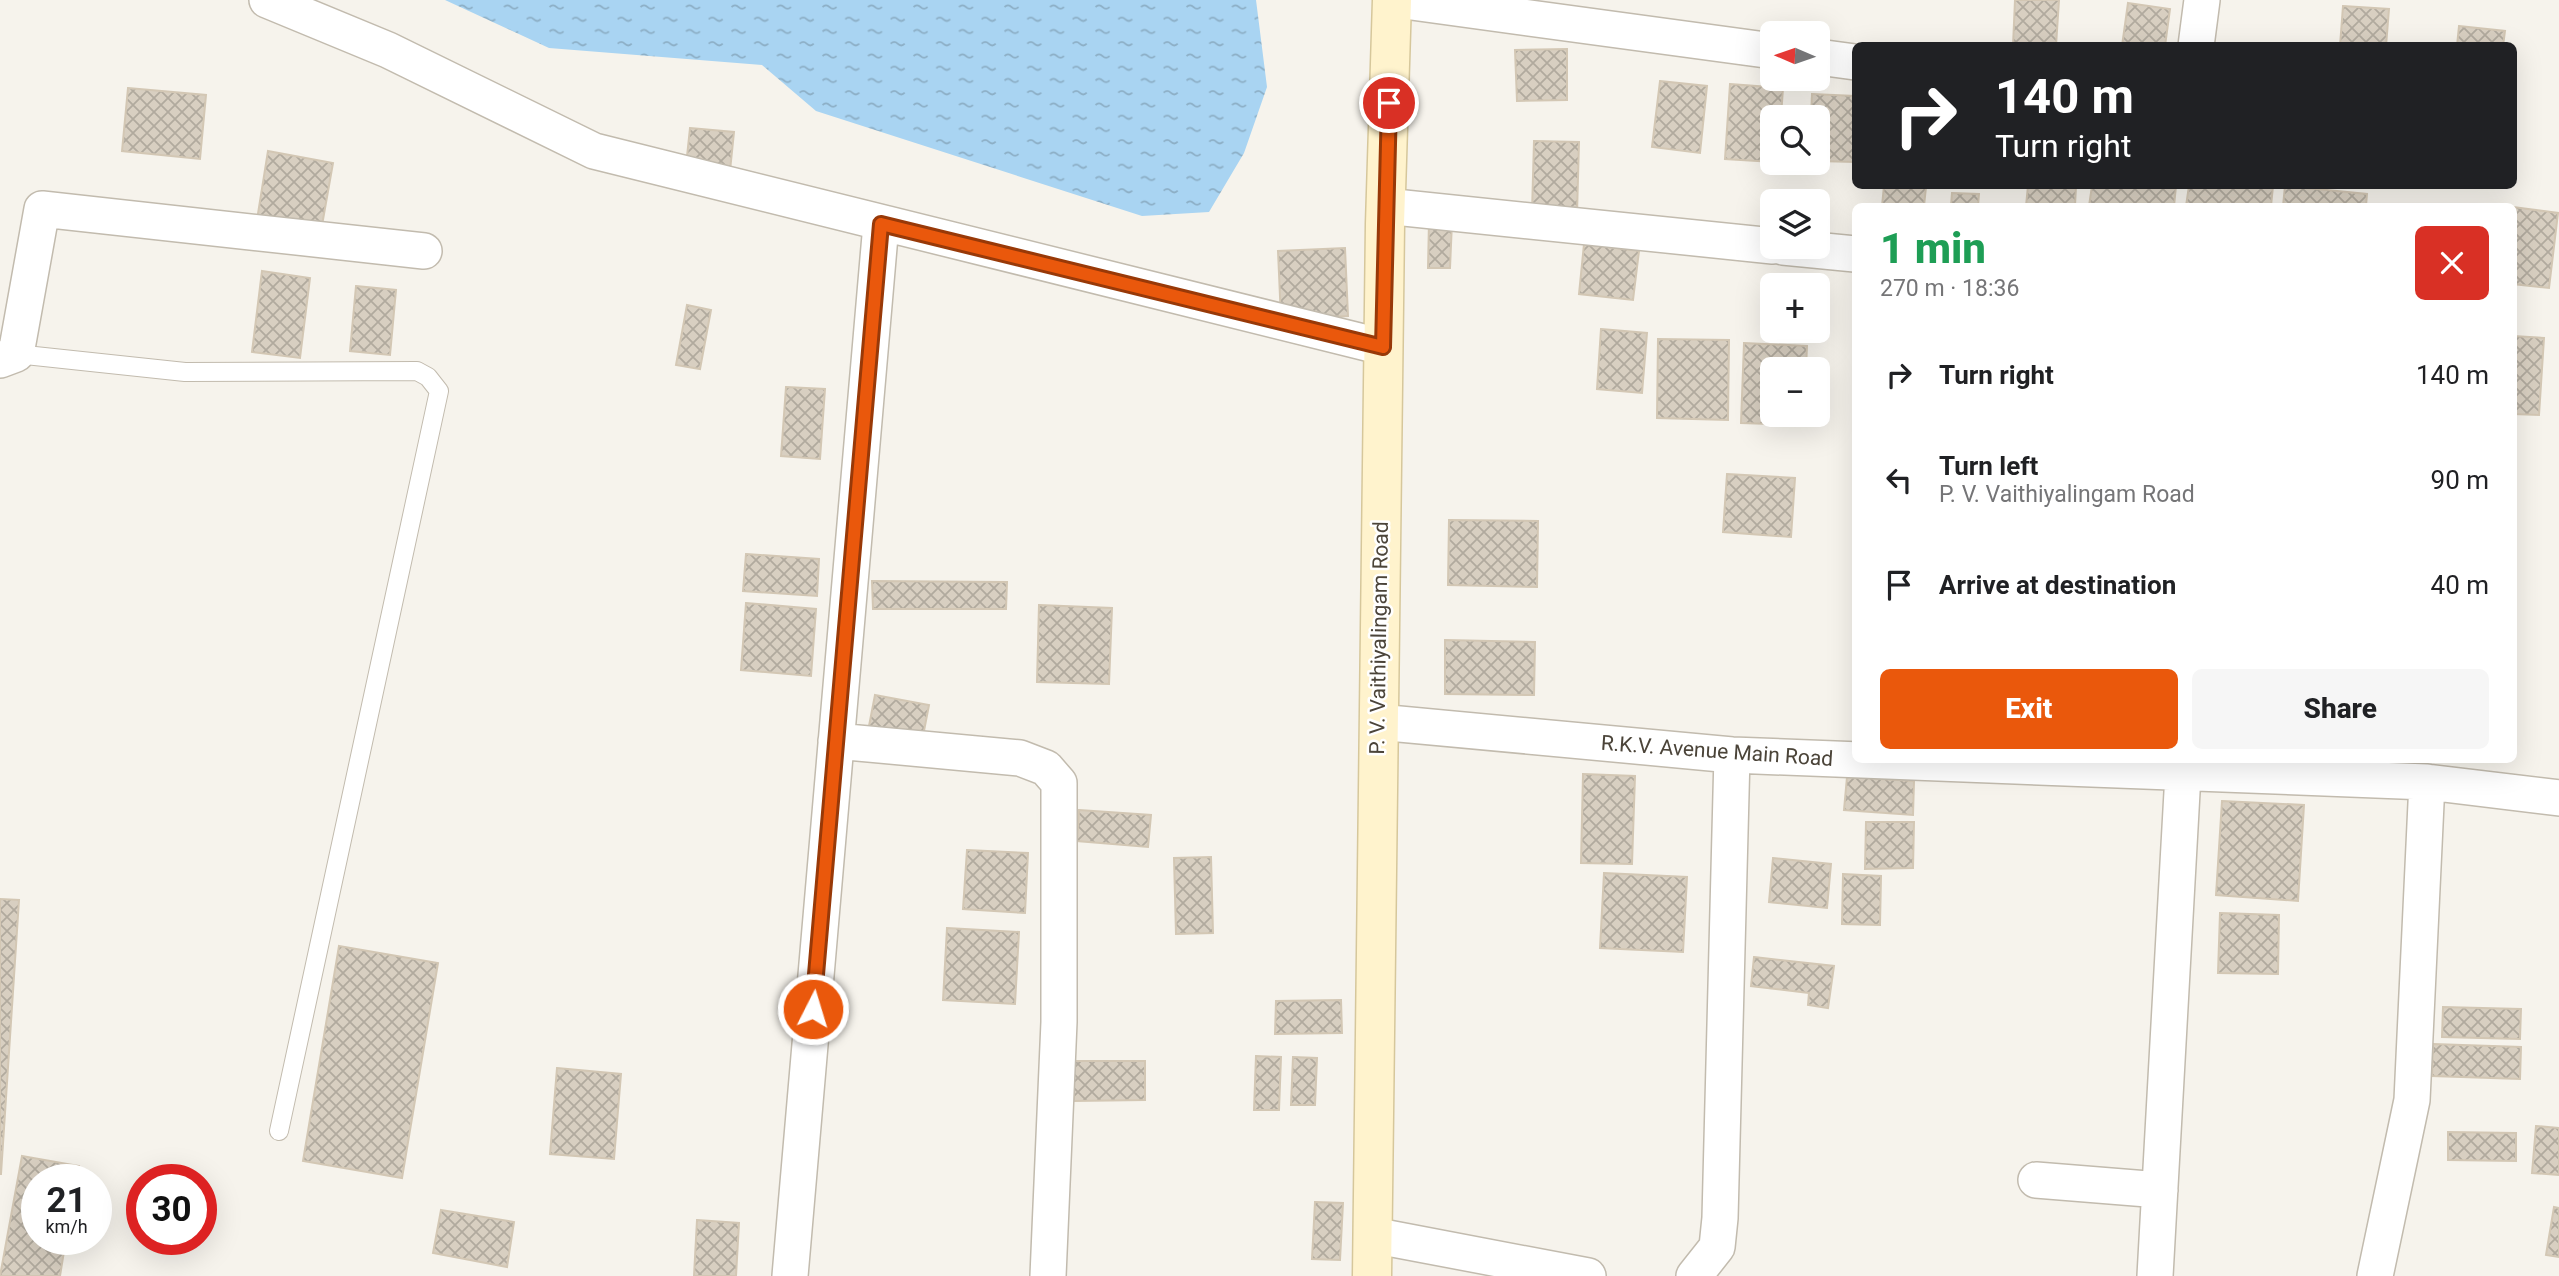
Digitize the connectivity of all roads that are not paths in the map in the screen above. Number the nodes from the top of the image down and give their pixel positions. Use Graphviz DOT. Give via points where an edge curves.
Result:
graph roads {
  1 [pos="267,0"];
  2 [pos="1394,0"];
  3 [pos="2202,0"];
  4 [pos="2197,42"];
  5 [pos="1760,49"];
  6 [pos="1830,59"];
  7 [pos="1852,62"];
  8 [pos="1385,206"];
  9 [pos="881,224"];
  10 [pos="1760,245"];
  11 [pos="424,251"];
  12 [pos="1830,252"];
  13 [pos="1852,254"];
  14 [pos="1383,347"];
  15 [pos="8,357"];
  16 [pos="1378,722"];
  17 [pos="836,741"];
  18 [pos="1732,755"];
  19 [pos="1852,760"];
  20 [pos="1922,763"];
  21 [pos="2223,768"];
  22 [pos="2357,770"];
  23 [pos="2183,774"];
  24 [pos="2427,782"];
  25 [pos="2559,798"];
  26 [pos="279,1131"];
  27 [pos="2036,1180"];
  28 [pos="2160,1190"];
  29 [pos="1372,1235"];
  30 [pos="790,1276"];
  31 [pos="1048,1276"];
  32 [pos="1372,1276"];
  33 [pos="1588,1276"];
  34 [pos="1695,1276"];
  35 [pos="2155,1276"];
  36 [pos="2375,1276"];
  1 -- 9 [label="street" via="388,50 594,151"];
  2 -- 5 [label="street"];
  2 -- 8 [label="street, P. V. Vaithiyalingam Road"];
  3 -- 4 [label="street"];
  6 -- 7 [label="street"];
  8 -- 10 [label="street"];
  8 -- 14 [label="street, P. V. Vaithiyalingam Road"];
  9 -- 14 [label="street"];
  9 -- 17 [label="street" via="838,575"];
  11 -- 15 [label="street" via="42,209"];
  12 -- 13 [label="street"];
  14 -- 16 [label="street, P. V. Vaithiyalingam Road"];
  15 -- 26 [label="lane" via="185,372 417,371 439,391"];
  16 -- 18 [label="street, R.K.V. Avenue Main Road"];
  16 -- 29 [label="street, P. V. Vaithiyalingam Road"];
  17 -- 30 [label="street"];
  17 -- 31 [label="street" via="1020,758 1046,768 1059,783 1059,1022"];
  18 -- 19 [label="street, R.K.V. Avenue Main Road"];
  18 -- 34 [label="street" via="1720,1218 1717,1247"];
  20 -- 23 [label="street, R.K.V. Avenue Main Road"];
  21 -- 22 [label="street, R.K.V. Avenue Main Road"];
  21 -- 23 [label="street, R.K.V. Avenue Main Road"];
  22 -- 24 [label="street, R.K.V. Avenue Main Road"];
  23 -- 28 [label="street"];
  24 -- 25 [label="street, R.K.V. Avenue Main Road"];
  24 -- 36 [label="street" via="2412,1100"];
  27 -- 28 [label="street"];
  28 -- 35 [label="street"];
  29 -- 32 [label="street, P. V. Vaithiyalingam Road"];
  29 -- 33 [label="street"];
}
